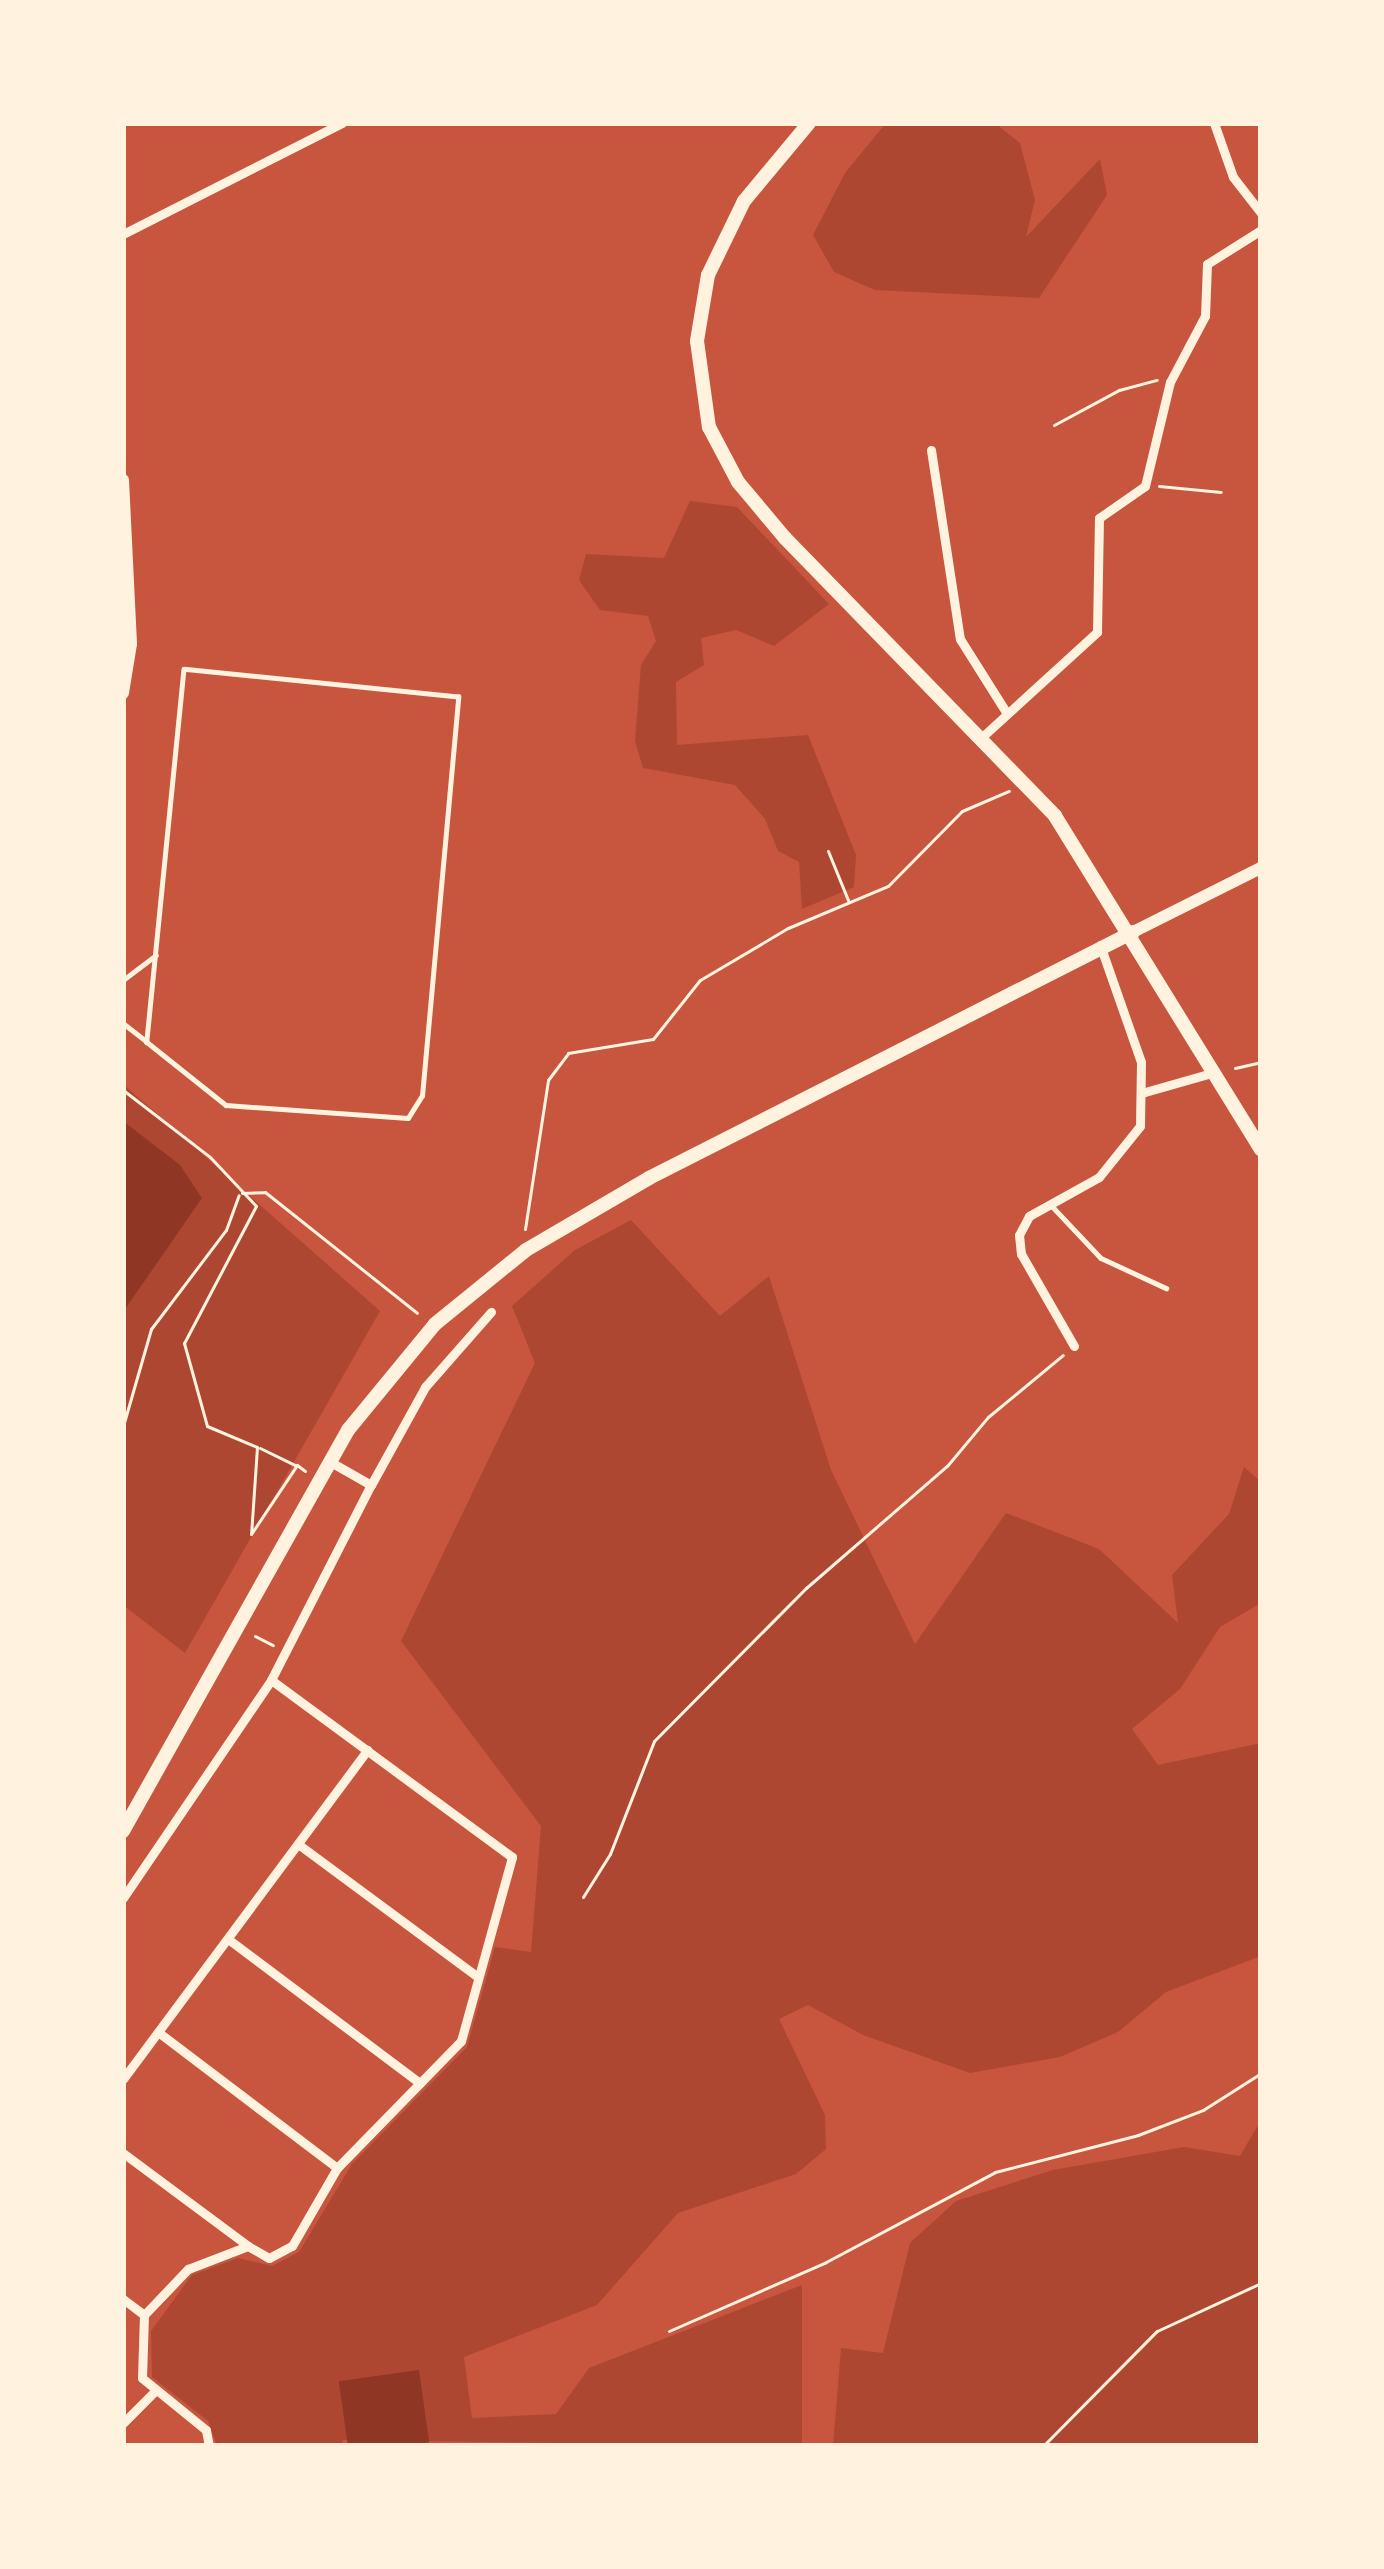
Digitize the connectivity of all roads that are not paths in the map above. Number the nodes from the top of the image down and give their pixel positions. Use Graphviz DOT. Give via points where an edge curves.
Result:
graph roads {
  1 [pos="342,123"];
  2 [pos="809,123"];
  3 [pos="1214,123"];
  4 [pos="1261,214"];
  5 [pos="1261,230"];
  6 [pos="123,234"];
  7 [pos="931,450"];
  8 [pos="123,480"];
  9 [pos="126,516"];
  10 [pos="123,693"];
  11 [pos="1006,712"];
  12 [pos="982,736"];
  13 [pos="1261,868"];
  14 [pos="1133,932"];
  15 [pos="1100,945"];
  16 [pos="156,955"];
  17 [pos="123,980"];
  18 [pos="123,1023"];
  19 [pos="147,1042"];
  20 [pos="1215,1072"];
  21 [pos="1145,1092"];
  22 [pos="1261,1149"];
  23 [pos="1052,1205"];
  24 [pos="1166,1288"];
  25 [pos="491,1312"];
  26 [pos="1074,1346"];
  27 [pos="329,1462"];
  28 [pos="371,1485"];
  29 [pos="271,1681"];
  30 [pos="367,1750"];
  31 [pos="123,1831"];
  32 [pos="298,1844"];
  33 [pos="123,1898"];
  34 [pos="229,1939"];
  35 [pos="478,1977"];
  36 [pos="158,2032"];
  37 [pos="123,2078"];
  38 [pos="420,2083"];
  39 [pos="123,2153"];
  40 [pos="337,2168"];
  41 [pos="248,2246"];
  42 [pos="123,2299"];
  43 [pos="144,2315"];
  44 [pos="155,2391"];
  45 [pos="123,2423"];
  46 [pos="209,2446"];
  1 -- 6 [label="street"];
  2 -- 12 [label="main road" via="744,201 708,275 697,340 710,427 738,482 785,538"];
  3 -- 4 [label="street" via="1233,177"];
  5 -- 11 [label="street" via="1207,263 1204,316 1170,382 1147,481 1100,518 1097,632"];
  7 -- 11 [label="street" via="960,639"];
  8 -- 9 [label="street"];
  9 -- 10 [label="street" via="131,644"];
  11 -- 12 [label="street"];
  12 -- 14 [label="main road" via="1027,783"];
  13 -- 14 [label="street"];
  14 -- 15 [label="main road"];
  14 -- 20 [label="main road"];
  15 -- 21 [label="street" via="1128,1011"];
  15 -- 27 [label="main road" via="526,1250 435,1324 381,1384"];
  16 -- 17 [label="lane"];
  16 -- 19 [label="lane"];
  16 -- 19 [label="lane" via="184,669 458,697 422,1096 408,1118 226,1105"];
  18 -- 19 [label="lane"];
  20 -- 21 [label="street"];
  20 -- 22 [label="main road"];
  21 -- 23 [label="street" via="1140,1126 1122,1154"];
  23 -- 24 [label="lane" via="1101,1258"];
  23 -- 26 [label="street" via="1029,1216 1018,1235"];
  25 -- 28 [label="street" via="425,1388"];
  27 -- 28 [label="street"];
  27 -- 31 [label="main road"];
  28 -- 29 [label="street"];
  29 -- 30 [label="street"];
  29 -- 33 [label="street"];
  30 -- 32 [label="street"];
  30 -- 35 [label="street" via="512,1857"];
  32 -- 34 [label="street"];
  32 -- 35 [label="street"];
  34 -- 36 [label="street"];
  34 -- 38 [label="street"];
  35 -- 38 [label="street" via="461,2041"];
  36 -- 37 [label="street"];
  36 -- 40 [label="street"];
  38 -- 40 [label="street"];
  39 -- 41 [label="street"];
  40 -- 41 [label="street" via="292,2246 269,2258"];
  41 -- 43 [label="street" via="188,2269"];
  42 -- 43 [label="street"];
  43 -- 44 [label="street" via="137,2366"];
  44 -- 45 [label="street"];
  44 -- 46 [label="street" via="206,2430"];
}
